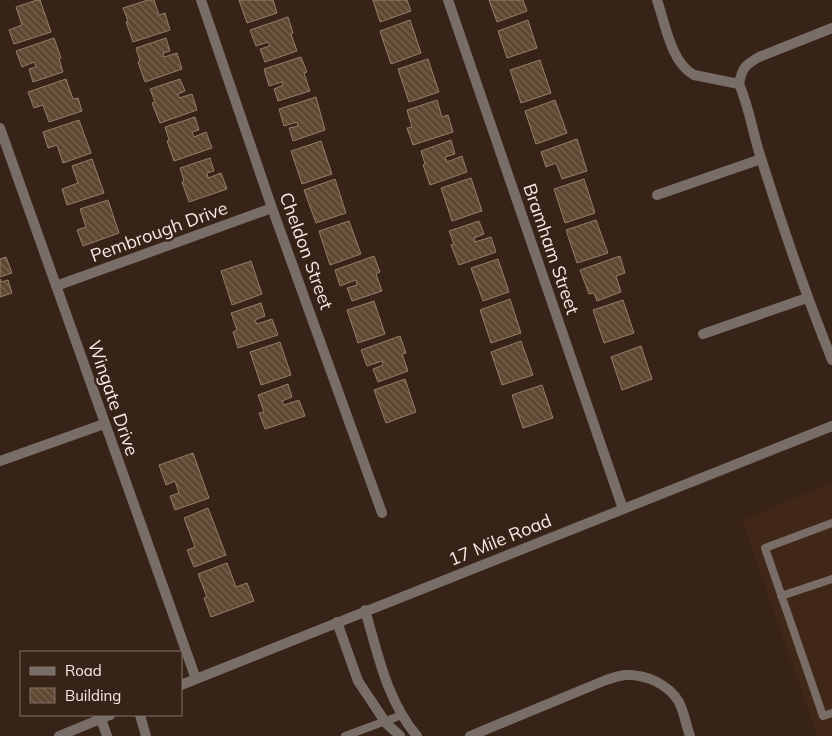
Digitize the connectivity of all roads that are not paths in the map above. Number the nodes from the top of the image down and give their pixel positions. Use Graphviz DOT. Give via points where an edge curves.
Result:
graph roads {
  1 [pos="201,0"];
  2 [pos="448,0"];
  3 [pos="657,0"];
  4 [pos="832,28"];
  5 [pos="739,84"];
  6 [pos="0,128"];
  7 [pos="761,159"];
  8 [pos="656,196"];
  9 [pos="272,208"];
  10 [pos="56,286"];
  11 [pos="807,298"];
  12 [pos="702,334"];
  13 [pos="832,360"];
  14 [pos="104,424"];
  15 [pos="832,426"];
  16 [pos="0,461"];
  17 [pos="623,509"];
  18 [pos="382,513"];
  19 [pos="832,523"];
  20 [pos="832,579"];
  21 [pos="781,596"];
  22 [pos="365,610"];
  23 [pos="337,622"];
  24 [pos="196,679"];
  25 [pos="182,685"];
  26 [pos="832,713"];
  27 [pos="402,715"];
  28 [pos="140,716"];
  29 [pos="106,717"];
  30 [pos="385,721"];
  31 [pos="59,736"];
  32 [pos="107,736"];
  33 [pos="146,736"];
  34 [pos="345,736"];
  35 [pos="400,736"];
  36 [pos="417,736"];
  37 [pos="470,736"];
  38 [pos="690,736"];
  1 -- 9 [label="street, Cheldon Street"];
  2 -- 17 [label="street, Bramham Street"];
  3 -- 5 [label="street" via="676,56 687,72"];
  4 -- 5 [label="street" via="747,64"];
  5 -- 7 [label="street" via="747,102"];
  6 -- 10 [label="street, Wingate Drive"];
  7 -- 8 [label="street"];
  7 -- 11 [label="street"];
  9 -- 10 [label="street, Pembrough Drive"];
  9 -- 18 [label="street, Cheldon Street"];
  10 -- 14 [label="street, Wingate Drive"];
  11 -- 12 [label="street"];
  11 -- 13 [label="street"];
  14 -- 16 [label="street"];
  14 -- 24 [label="street, Wingate Drive"];
  15 -- 17 [label="street, 17 Mile Road"];
  17 -- 22 [label="street, 17 Mile Road"];
  19 -- 21 [label="lane" via="765,548"];
  20 -- 21 [label="lane"];
  21 -- 26 [label="lane" via="824,716"];
  22 -- 23 [label="street, 17 Mile Road"];
  22 -- 27 [label="street" via="383,672"];
  23 -- 24 [label="street, 17 Mile Road"];
  23 -- 30 [label="street" via="358,681"];
  24 -- 25 [label="street, 17 Mile Road"];
  27 -- 30 [label="lane"];
  27 -- 36 [label="street"];
  28 -- 33 [label="street"];
  29 -- 31 [label="street"];
  29 -- 32 [label="street"];
  30 -- 34 [label="lane"];
  30 -- 35 [label="street"];
  37 -- 38 [label="street" via="624,675 659,682 671,691 679,703"];
}
